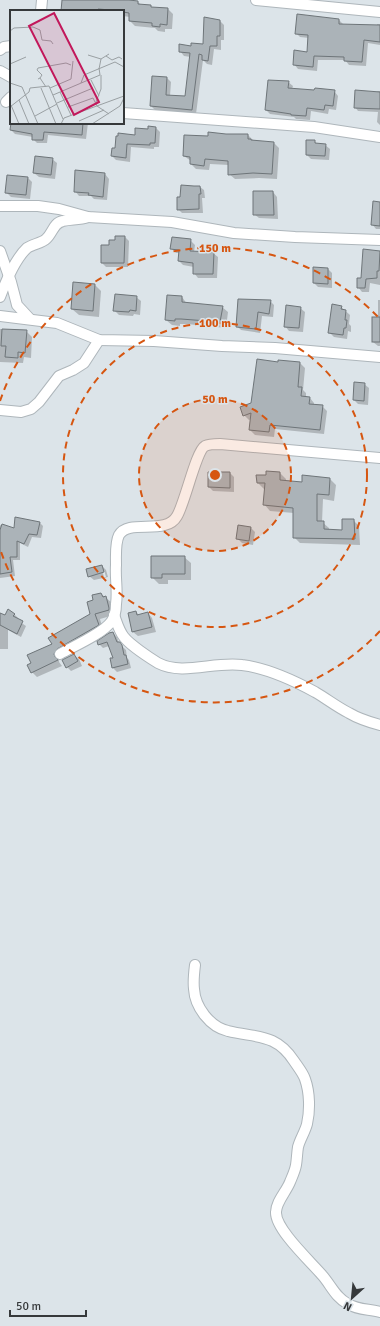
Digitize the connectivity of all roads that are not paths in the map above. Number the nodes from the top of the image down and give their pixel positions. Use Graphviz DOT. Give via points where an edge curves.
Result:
graph roads {
  1 [pos="42,0"];
  2 [pos="256,0"];
  3 [pos="351,4"];
  4 [pos="40,10"];
  5 [pos="380,12"];
  6 [pos="10,46"];
  7 [pos="0,50"];
  8 [pos="0,71"];
  9 [pos="10,76"];
  10 [pos="124,112"];
  11 [pos="380,136"];
  12 [pos="0,206"];
  13 [pos="88,217"];
  14 [pos="380,240"];
  15 [pos="0,251"];
  16 [pos="10,276"];
  17 [pos="0,297"];
  18 [pos="0,316"];
  19 [pos="30,319"];
  20 [pos="99,340"];
  21 [pos="380,357"];
  22 [pos="0,410"];
  23 [pos="380,458"];
  24 [pos="114,615"];
  25 [pos="60,654"];
  26 [pos="380,725"];
  27 [pos="195,965"];
  28 [pos="380,1312"];
  1 -- 4 [label="street"];
  2 -- 3 [label="street"];
  3 -- 5 [label="street"];
  6 -- 7 [label="street"];
  8 -- 9 [label="street"];
  10 -- 11 [label="street" via="314,127"];
  12 -- 13 [label="street" via="59,208"];
  13 -- 14 [label="street" via="172,222 234,233"];
  13 -- 16 [label="street" via="63,221 56,225 46,239 25,250 14,264"];
  15 -- 16 [label="street"];
  16 -- 17 [label="street"];
  16 -- 19 [label="street" via="17,305"];
  18 -- 19 [label="street"];
  19 -- 20 [label="street" via="57,323"];
  20 -- 21 [label="street" via="275,348"];
  20 -- 22 [label="street" via="84,363 59,376 31,409 21,412"];
  23 -- 24 [label="street" via="220,444 204,446 198,455 181,509 174,521 169,524 128,528 120,534 116,546 117,595"];
  24 -- 25 [label="street" via="106,627"];
  24 -- 26 [label="street" via="125,639 158,663 174,668 242,665 275,674 294,681 360,719"];
  27 -- 28 [label="street" via="194,990 206,1017 223,1030 274,1041 293,1058 305,1079 309,1114 298,1149 296,1168 276,1209 276,1217 282,1229 342,1300 357,1308"];
}
